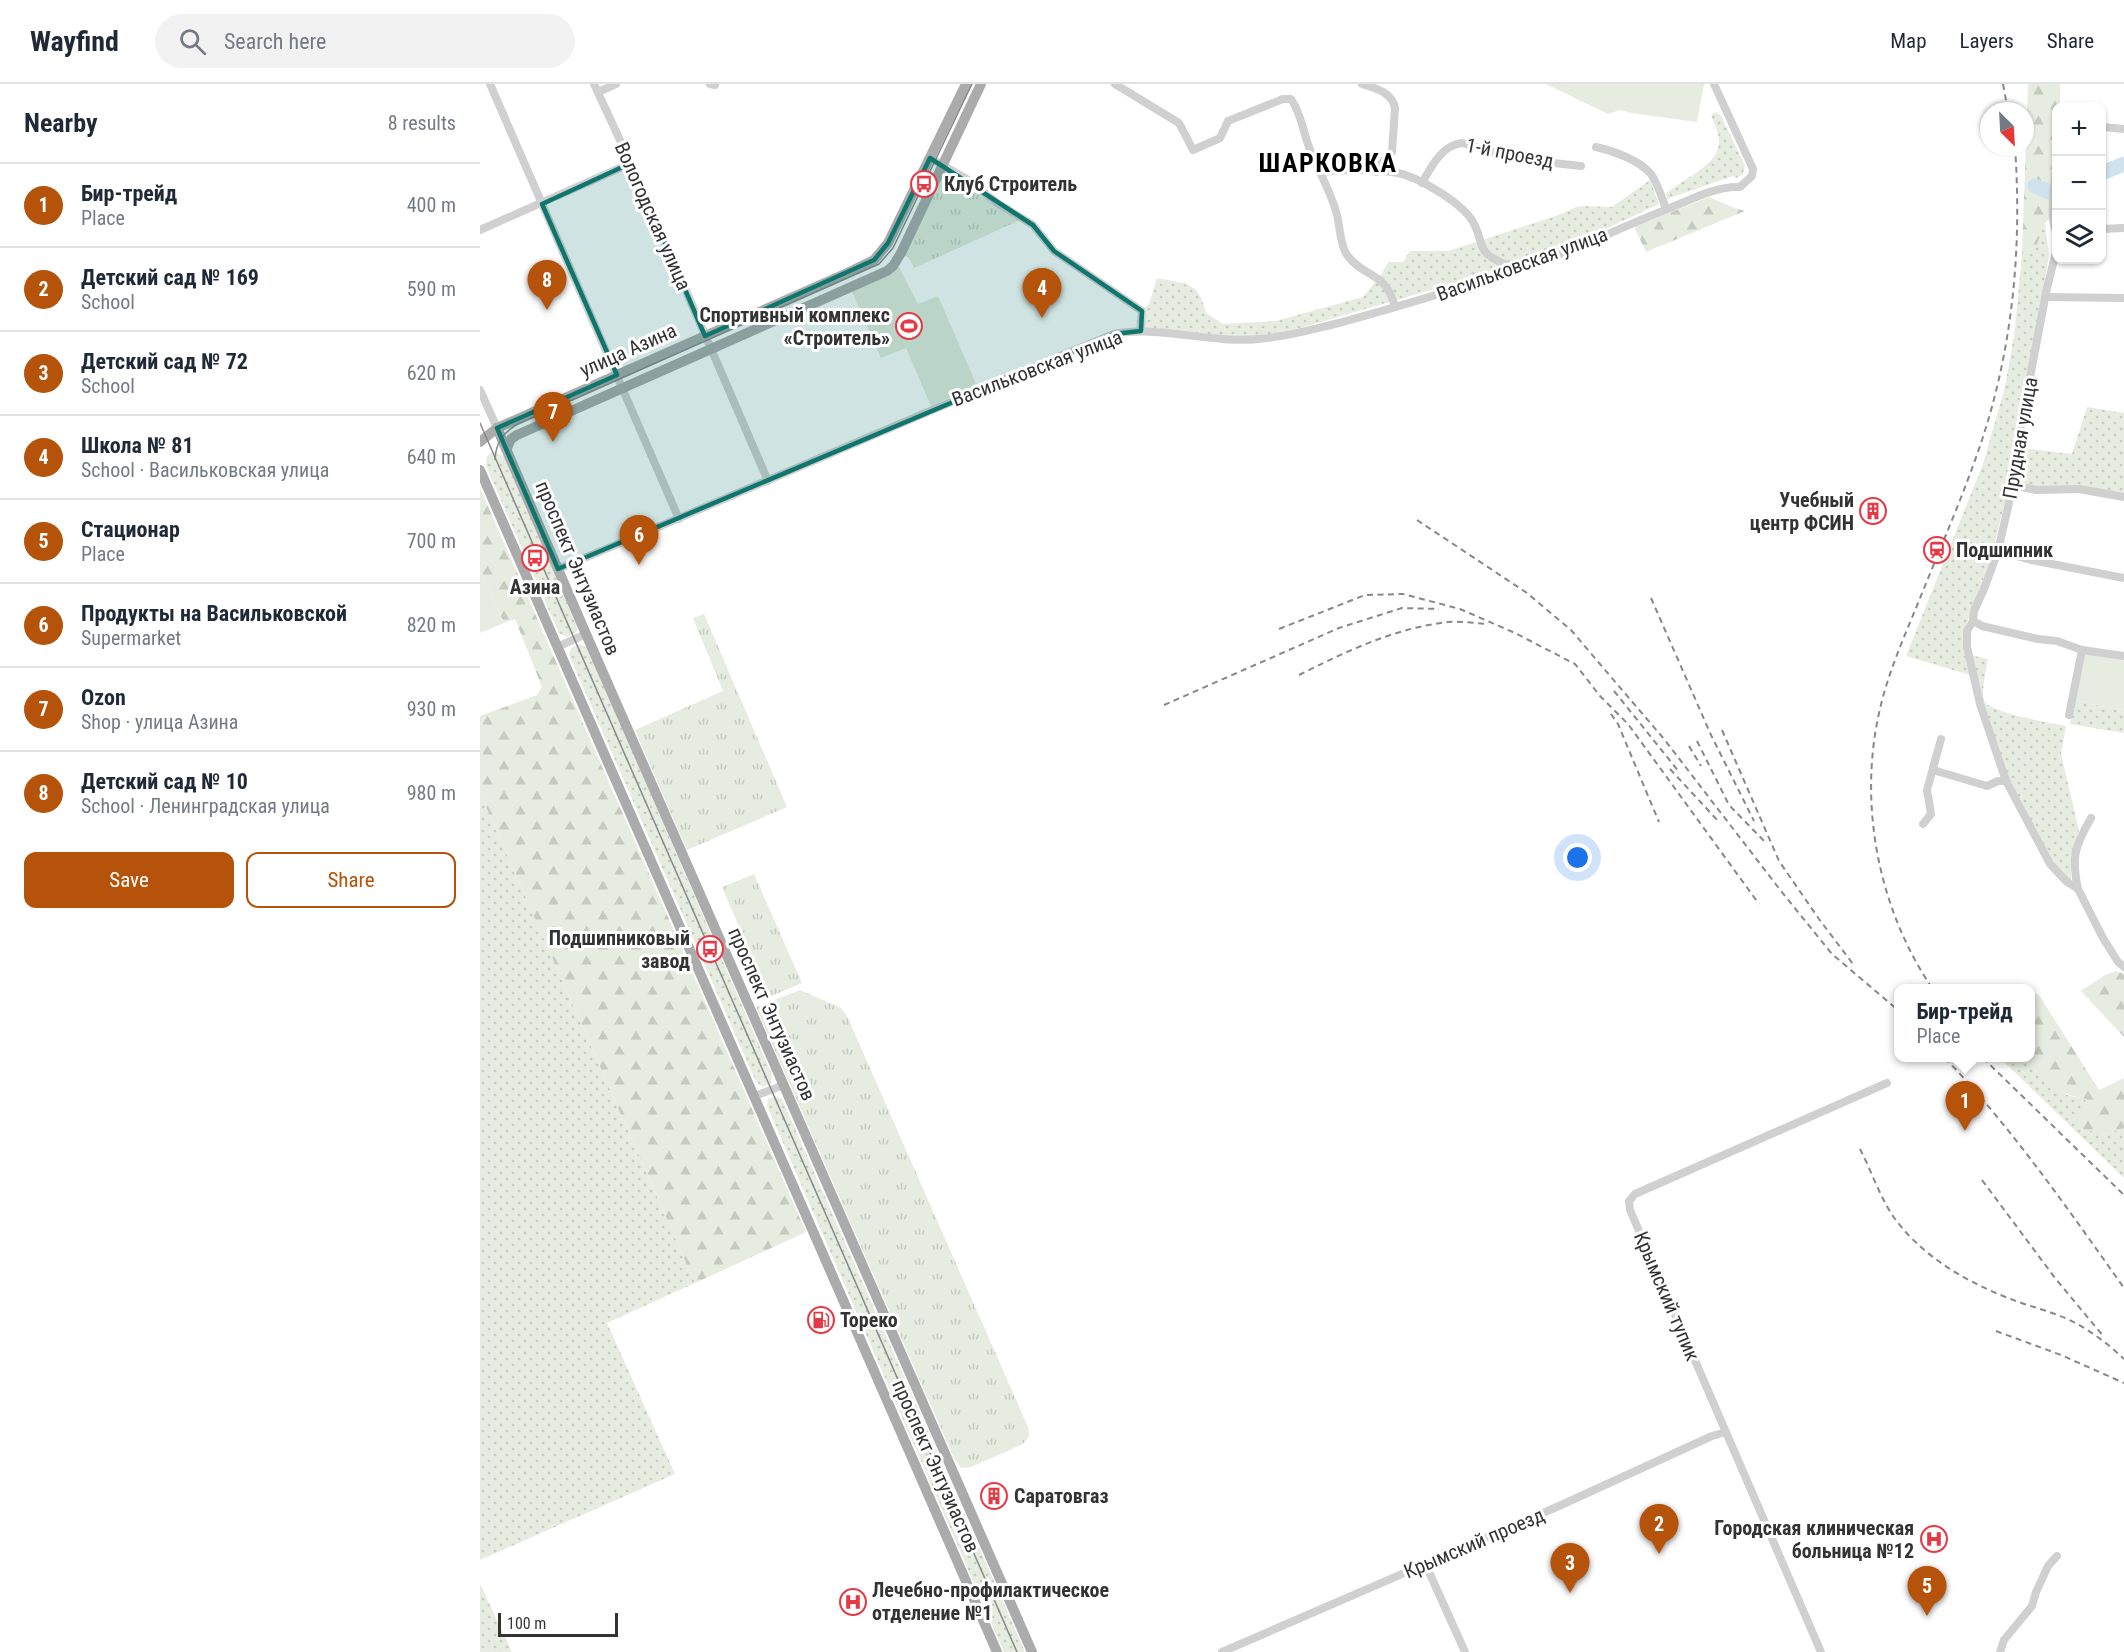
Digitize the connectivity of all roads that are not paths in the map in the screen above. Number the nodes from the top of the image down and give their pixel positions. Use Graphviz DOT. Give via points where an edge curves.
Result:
graph roads {
  1 [pos="490,84"];
  2 [pos="616,84"];
  3 [pos="966,84"];
  4 [pos="981,84"];
  5 [pos="1115,84"];
  6 [pos="1362,84"];
  7 [pos="1714,84"];
  8 [pos="596,88"];
  9 [pos="2106,127"];
  10 [pos="2124,129"];
  11 [pos="1596,147"];
  12 [pos="930,158"];
  13 [pos="631,163"];
  14 [pos="942,166"];
  15 [pos="1581,166"];
  16 [pos="1376,172"];
  17 [pos="1320,173"];
  18 [pos="1422,183"];
  19 [pos="542,204"];
  20 [pos="1666,210"];
  21 [pos="2124,228"];
  22 [pos="2106,229"];
  23 [pos="480,230"];
  24 [pos="2053,264"];
  25 [pos="1509,273"];
  26 [pos="2046,297"];
  27 [pos="2124,298"];
  28 [pos="1395,307"];
  29 [pos="1142,332"];
  30 [pos="705,336"];
  31 [pos="711,349"];
  32 [pos="617,375"];
  33 [pos="622,387"];
  34 [pos="480,390"];
  35 [pos="497,428"];
  36 [pos="480,442"];
  37 [pos="507,448"];
  38 [pos="480,470"];
  39 [pos="768,481"];
  40 [pos="2013,484"];
  41 [pos="2124,497"];
  42 [pos="679,519"];
  43 [pos="1998,551"];
  44 [pos="558,569"];
  45 [pos="2124,578"];
  46 [pos="1973,621"];
  47 [pos="586,634"];
  48 [pos="557,647"];
  49 [pos="2082,650"];
  50 [pos="2124,656"];
  51 [pos="2069,715"];
  52 [pos="1941,739"];
  53 [pos="1933,770"];
  54 [pos="2006,781"];
  55 [pos="2091,818"];
  56 [pos="1923,824"];
  57 [pos="2078,889"];
  58 [pos="2124,967"];
  59 [pos="1887,1083"];
  60 [pos="784,1085"];
  61 [pos="755,1096"];
  62 [pos="1726,1432"];
  63 [pos="2057,1556"];
  64 [pos="1425,1563"];
  65 [pos="997,1652"];
  66 [pos="1032,1652"];
  67 [pos="1222,1652"];
  68 [pos="1465,1652"];
  69 [pos="1821,1652"];
  70 [pos="2000,1652"];
  1 -- 19 [label="street"];
  2 -- 8 [label="street"];
  3 -- 12 [label="main road, улица Азина"];
  4 -- 14 [label="main road, улица Азина"];
  5 -- 17 [label="street" via="1179,123 1193,150 1220,138 1228,122 1291,99"];
  6 -- 16 [label="street" via="1381,90 1395,108 1392,152"];
  7 -- 20 [label="street, Васильковская улица" via="1753,169 1752,176 1740,187 1707,193"];
  8 -- 13 [label="street, Вологодская улица"];
  9 -- 10 [label="street"];
  11 -- 20 [label="street" via="1611,150 1650,174"];
  12 -- 14 [label="street"];
  12 -- 30 [label="main road, улица Азина" via="888,243 874,260"];
  13 -- 19 [label="street"];
  13 -- 30 [label="street, Вологодская улица"];
  14 -- 29 [label="street" via="1033,225 1054,250 1142,310"];
  14 -- 31 [label="main road, улица Азина" via="893,266"];
  15 -- 18 [label="street, 1-й проезд" via="1518,159 1462,143 1453,144 1440,155"];
  16 -- 17 [label="street"];
  16 -- 18 [label="street" via="1399,173"];
  17 -- 28 [label="street" via="1337,213 1346,254 1383,281"];
  18 -- 25 [label="street" via="1468,214 1477,228 1482,250 1504,264"];
  19 -- 23 [label="street"];
  19 -- 32 [label="street"];
  20 -- 25 [label="street, Васильковская улица"];
  21 -- 22 [label="street"];
  24 -- 26 [label="street, Прудная улица"];
  25 -- 28 [label="street, Васильковская улица"];
  26 -- 27 [label="street"];
  26 -- 40 [label="street, Прудная улица"];
  28 -- 29 [label="street, Васильковская улица" via="1258,340"];
  29 -- 39 [label="street, Васильковская улица" via="1114,334"];
  30 -- 31 [label="street, Вологодская улица"];
  30 -- 32 [label="main road, улица Азина"];
  31 -- 33 [label="main road, улица Азина"];
  31 -- 39 [label="street, Вологодская улица"];
  32 -- 33 [label="street"];
  32 -- 35 [label="main road, улица Азина"];
  33 -- 37 [label="main road, улица Азина" via="517,435"];
  33 -- 42 [label="street"];
  34 -- 35 [label="street, проспект Энтузиастов"];
  35 -- 36 [label="main road, улица Азина"];
  35 -- 37 [label="main road, проспект Энтузиастов"];
  37 -- 44 [label="main road, проспект Энтузиастов"];
  38 -- 48 [label="main road, проспект Энтузиастов"];
  39 -- 42 [label="street, Васильковская улица"];
  40 -- 41 [label="street" via="2036,490 2079,489"];
  40 -- 43 [label="street, Прудная улица"];
  42 -- 44 [label="street, Васильковская улица"];
  43 -- 45 [label="street"];
  43 -- 46 [label="street, Прудная улица"];
  44 -- 47 [label="main road, проспект Энтузиастов"];
  46 -- 49 [label="street"];
  46 -- 54 [label="street, Прудная улица" via="1967,631 1967,647 1980,704"];
  47 -- 48 [label="street"];
  47 -- 60 [label="main road, проспект Энтузиастов"];
  48 -- 61 [label="main road, проспект Энтузиастов"];
  49 -- 50 [label="street"];
  49 -- 51 [label="street"];
  52 -- 53 [label="street"];
  53 -- 54 [label="street" via="1987,786"];
  53 -- 56 [label="street" via="1927,790 1930,814"];
  54 -- 57 [label="street, Прудная улица" via="2050,864"];
  55 -- 57 [label="street" via="2073,860"];
  57 -- 58 [label="street" via="2103,938"];
  59 -- 62 [label="street, Крымский тупик" via="1635,1194 1629,1201"];
  60 -- 61 [label="street"];
  60 -- 66 [label="main road, проспект Энтузиастов"];
  61 -- 65 [label="main road, проспект Энтузиастов"];
  62 -- 64 [label="street, Крымский проезд"];
  62 -- 69 [label="street, Крымский тупик"];
  63 -- 70 [label="street" via="2048,1566 2032,1606 2004,1640"];
  64 -- 67 [label="street, Крымский проезд"];
  64 -- 68 [label="street"];
}
